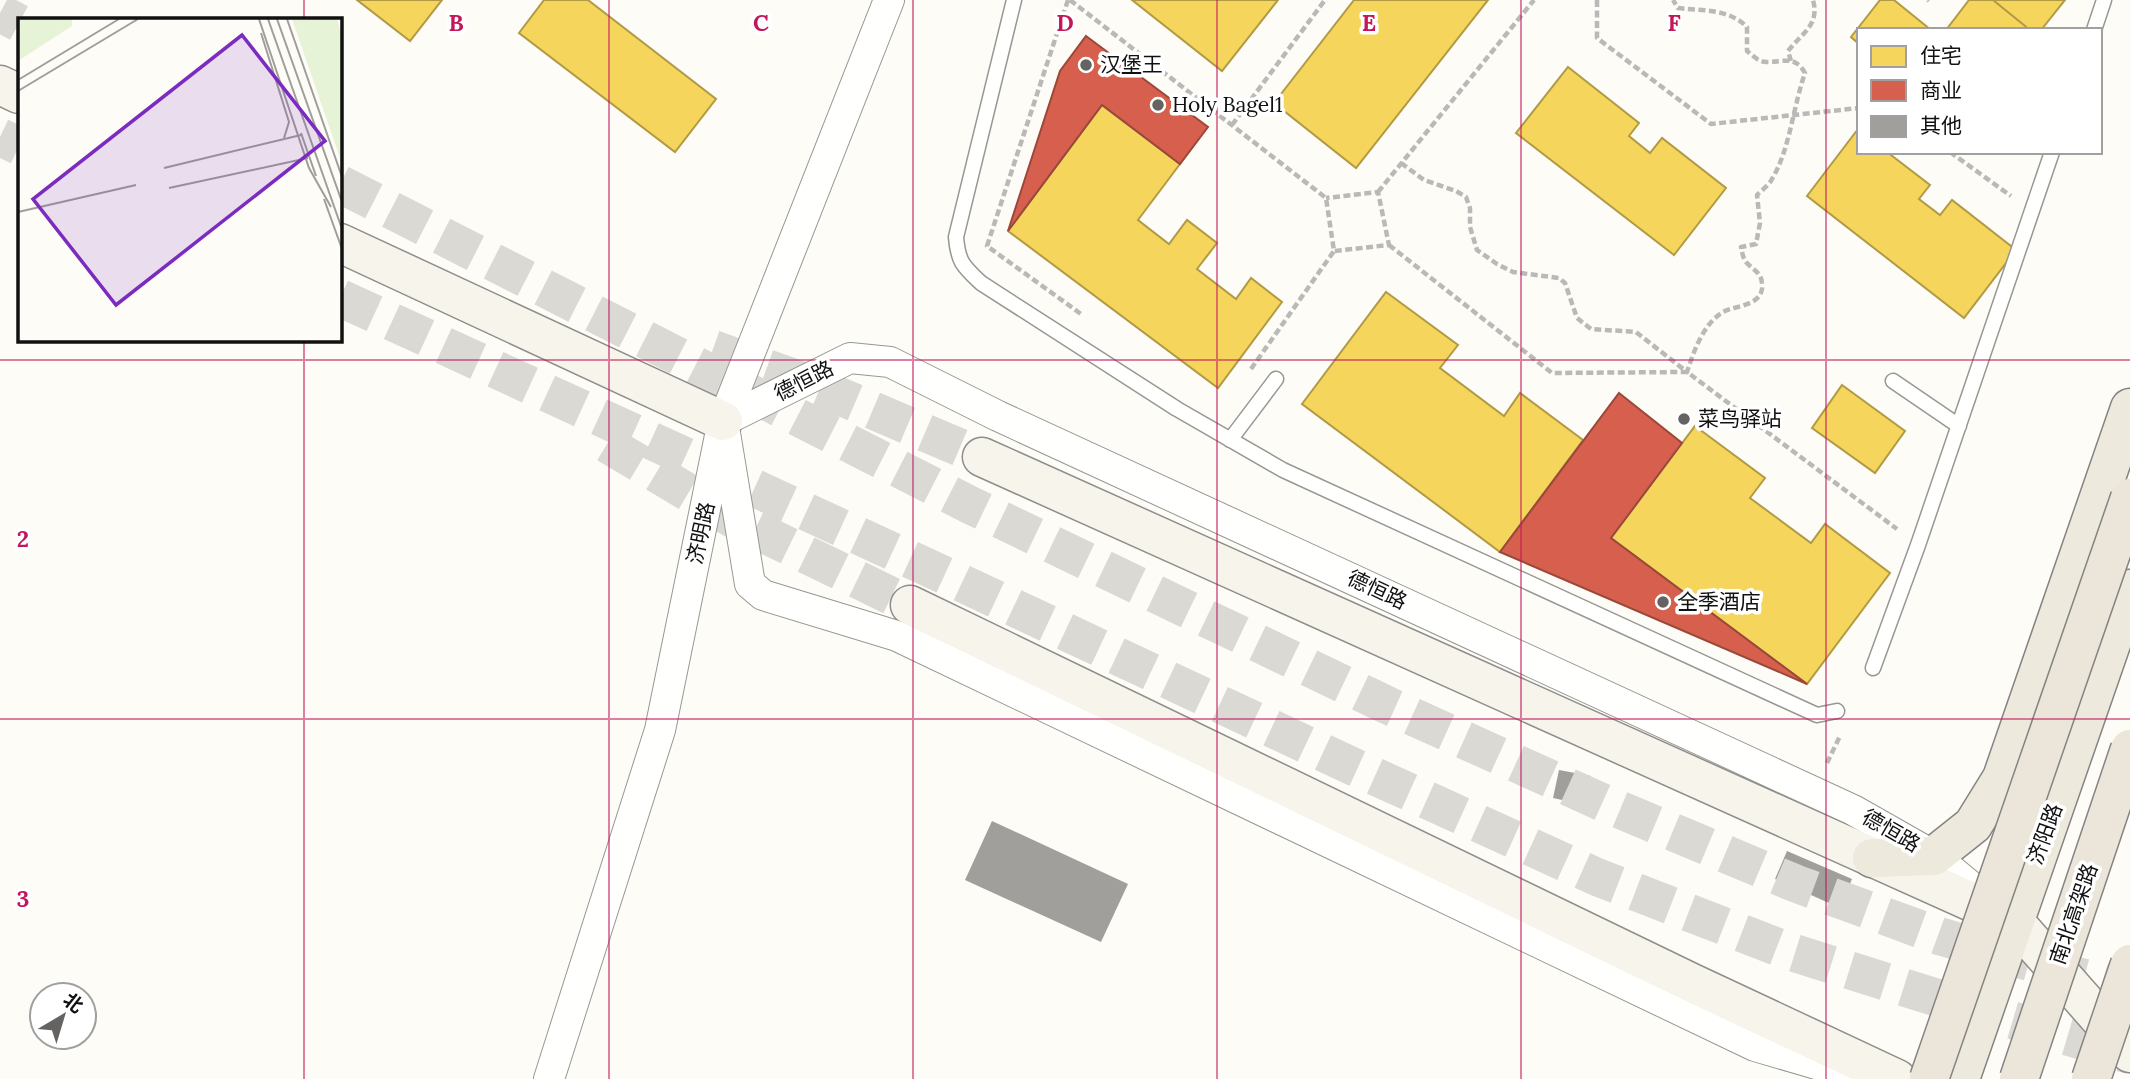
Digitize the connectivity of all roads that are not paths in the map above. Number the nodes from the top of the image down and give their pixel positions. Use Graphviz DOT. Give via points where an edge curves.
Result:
graph roads {
  1 [pos="889,0"];
  2 [pos="1014,0"];
  3 [pos="2104,0"];
  4 [pos="2095,28"];
  5 [pos="0,85"];
  6 [pos="18,94"];
  7 [pos="2051,154"];
  8 [pos="341,243"];
  9 [pos="1276,379"];
  10 [pos="1894,381"];
  11 [pos="2130,408"];
  12 [pos="723,421"];
  13 [pos="1959,426"];
  14 [pos="1230,440"];
  15 [pos="982,457"];
  16 [pos="2130,498"];
  17 [pos="2130,589"];
  18 [pos="910,605"];
  19 [pos="1873,668"];
  20 [pos="1837,711"];
  21 [pos="2130,749"];
  22 [pos="1934,856"];
  23 [pos="1872,858"];
  24 [pos="2014,922"];
  25 [pos="2130,964"];
  26 [pos="2130,1053"];
  27 [pos="549,1079"];
  28 [pos="1868,1079"];
  29 [pos="1897,1079"];
  30 [pos="1929,1079"];
  31 [pos="1960,1079"];
  32 [pos="2019,1079"];
  33 [pos="2091,1079"];
  1 -- 12 [label="street, 济明路"];
  2 -- 14 [label="lane" via="956,237 958,256 981,283"];
  3 -- 4 [label="lane"];
  5 -- 6 [label="main road"];
  7 -- 13 [label="lane"];
  8 -- 12 [label="main road"];
  9 -- 14 [label="lane"];
  10 -- 13 [label="lane"];
  11 -- 22 [label="main road" via="2002,778 1973,825"];
  12 -- 22 [label="street, 德恒路" via="850,358 890,362 1023,428 1853,810"];
  12 -- 27 [label="street, 济明路" via="660,730"];
  12 -- 28 [label="street" via="750,584 763,595 897,636 1755,1046"];
  13 -- 19 [label="lane"];
  14 -- 20 [label="lane" via="1283,470 1805,710 1817,715"];
  15 -- 23 [label="main road"];
  16 -- 30 [label="highway, bridge"];
  17 -- 24 [label="main road, 济阳路"];
  18 -- 29 [label="main road"];
  21 -- 32 [label="highway, 南北高架路, bridge"];
  22 -- 23 [label="main road"];
  22 -- 24 [label="street, 德恒路"];
  23 -- 24 [label="main road"];
  24 -- 26 [label="main road"];
  24 -- 31 [label="main road, 济阳路"];
  25 -- 33 [label="highway, bridge"];
}
